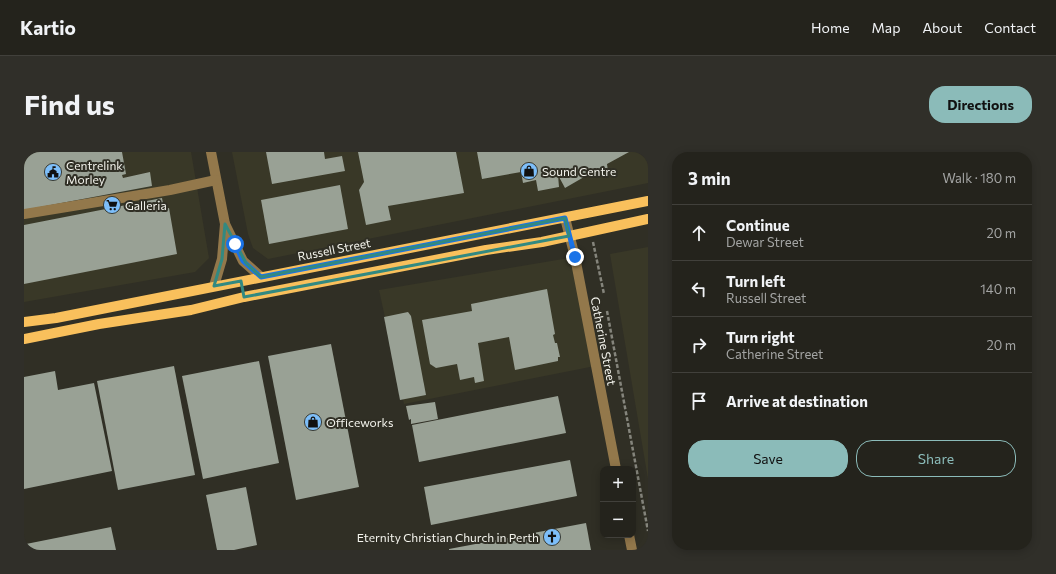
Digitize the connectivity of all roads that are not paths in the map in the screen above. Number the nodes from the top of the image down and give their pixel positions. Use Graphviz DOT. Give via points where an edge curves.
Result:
graph roads {
  1 [pos="211,152"];
  2 [pos="216,180"];
  3 [pos="648,201"];
  4 [pos="24,214"];
  5 [pos="565,218"];
  6 [pos="648,219"];
  7 [pos="225,224"];
  8 [pos="570,236"];
  9 [pos="261,277"];
  10 [pos="241,281"];
  11 [pos="214,286"];
  12 [pos="244,297"];
  13 [pos="24,322"];
  14 [pos="24,339"];
  15 [pos="615,466"];
  16 [pos="630,538"];
  17 [pos="632,550"];
  1 -- 2 [label="street"];
  2 -- 4 [label="street"];
  2 -- 7 [label="street"];
  3 -- 5 [label="main road, Russell Street"];
  5 -- 8 [label="street, Catherine Street"];
  5 -- 9 [label="main road, Russell Street"];
  6 -- 8 [label="main road"];
  7 -- 9 [label="street" via="243,261"];
  7 -- 11 [label="street" via="222,259"];
  8 -- 12 [label="main road"];
  8 -- 15 [label="street, Catherine Street"];
  9 -- 10 [label="main road, Russell Street"];
  10 -- 11 [label="main road, Russell Street"];
  10 -- 12 [label="main road"];
  11 -- 13 [label="main road, Russell Street" via="62,317"];
  12 -- 14 [label="main road" via="191,310"];
  16 -- 17 [label="street"];
}
